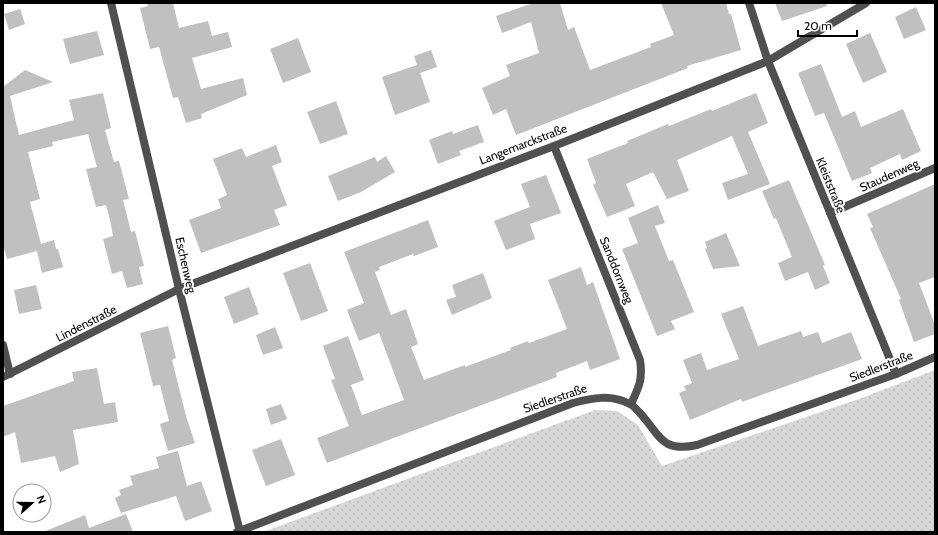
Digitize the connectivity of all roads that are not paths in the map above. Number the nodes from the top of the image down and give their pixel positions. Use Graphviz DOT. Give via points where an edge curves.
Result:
graph roads {
  1 [pos="111,3"];
  2 [pos="749,3"];
  3 [pos="866,3"];
  4 [pos="768,61"];
  5 [pos="554,146"];
  6 [pos="935,168"];
  7 [pos="830,214"];
  8 [pos="179,289"];
  9 [pos="3,345"];
  10 [pos="935,357"];
  11 [pos="896,374"];
  12 [pos="7,376"];
  13 [pos="631,404"];
  14 [pos="239,532"];
  1 -- 8 [label="street, Eschenweg"];
  2 -- 4 [label="street, Kleiststraße"];
  3 -- 4 [label="street, Langemarckstraße"];
  4 -- 5 [label="street, Langemarckstraße"];
  4 -- 7 [label="street, Kleiststraße"];
  5 -- 8 [label="street, Langemarckstraße"];
  5 -- 13 [label="street, Sanddornweg" via="640,360 640,385"];
  6 -- 7 [label="street, Staudenweg"];
  7 -- 11 [label="street, Kleiststraße"];
  8 -- 12 [label="street, Lindenstraße"];
  8 -- 14 [label="street, Eschenweg"];
  9 -- 12 [label="street"];
  10 -- 11 [label="street, Siedlerstraße"];
  11 -- 13 [label="street, Siedlerstraße" via="684,448 673,447 661,439"];
  13 -- 14 [label="street, Siedlerstraße" via="615,398 595,397 573,403"];
}
